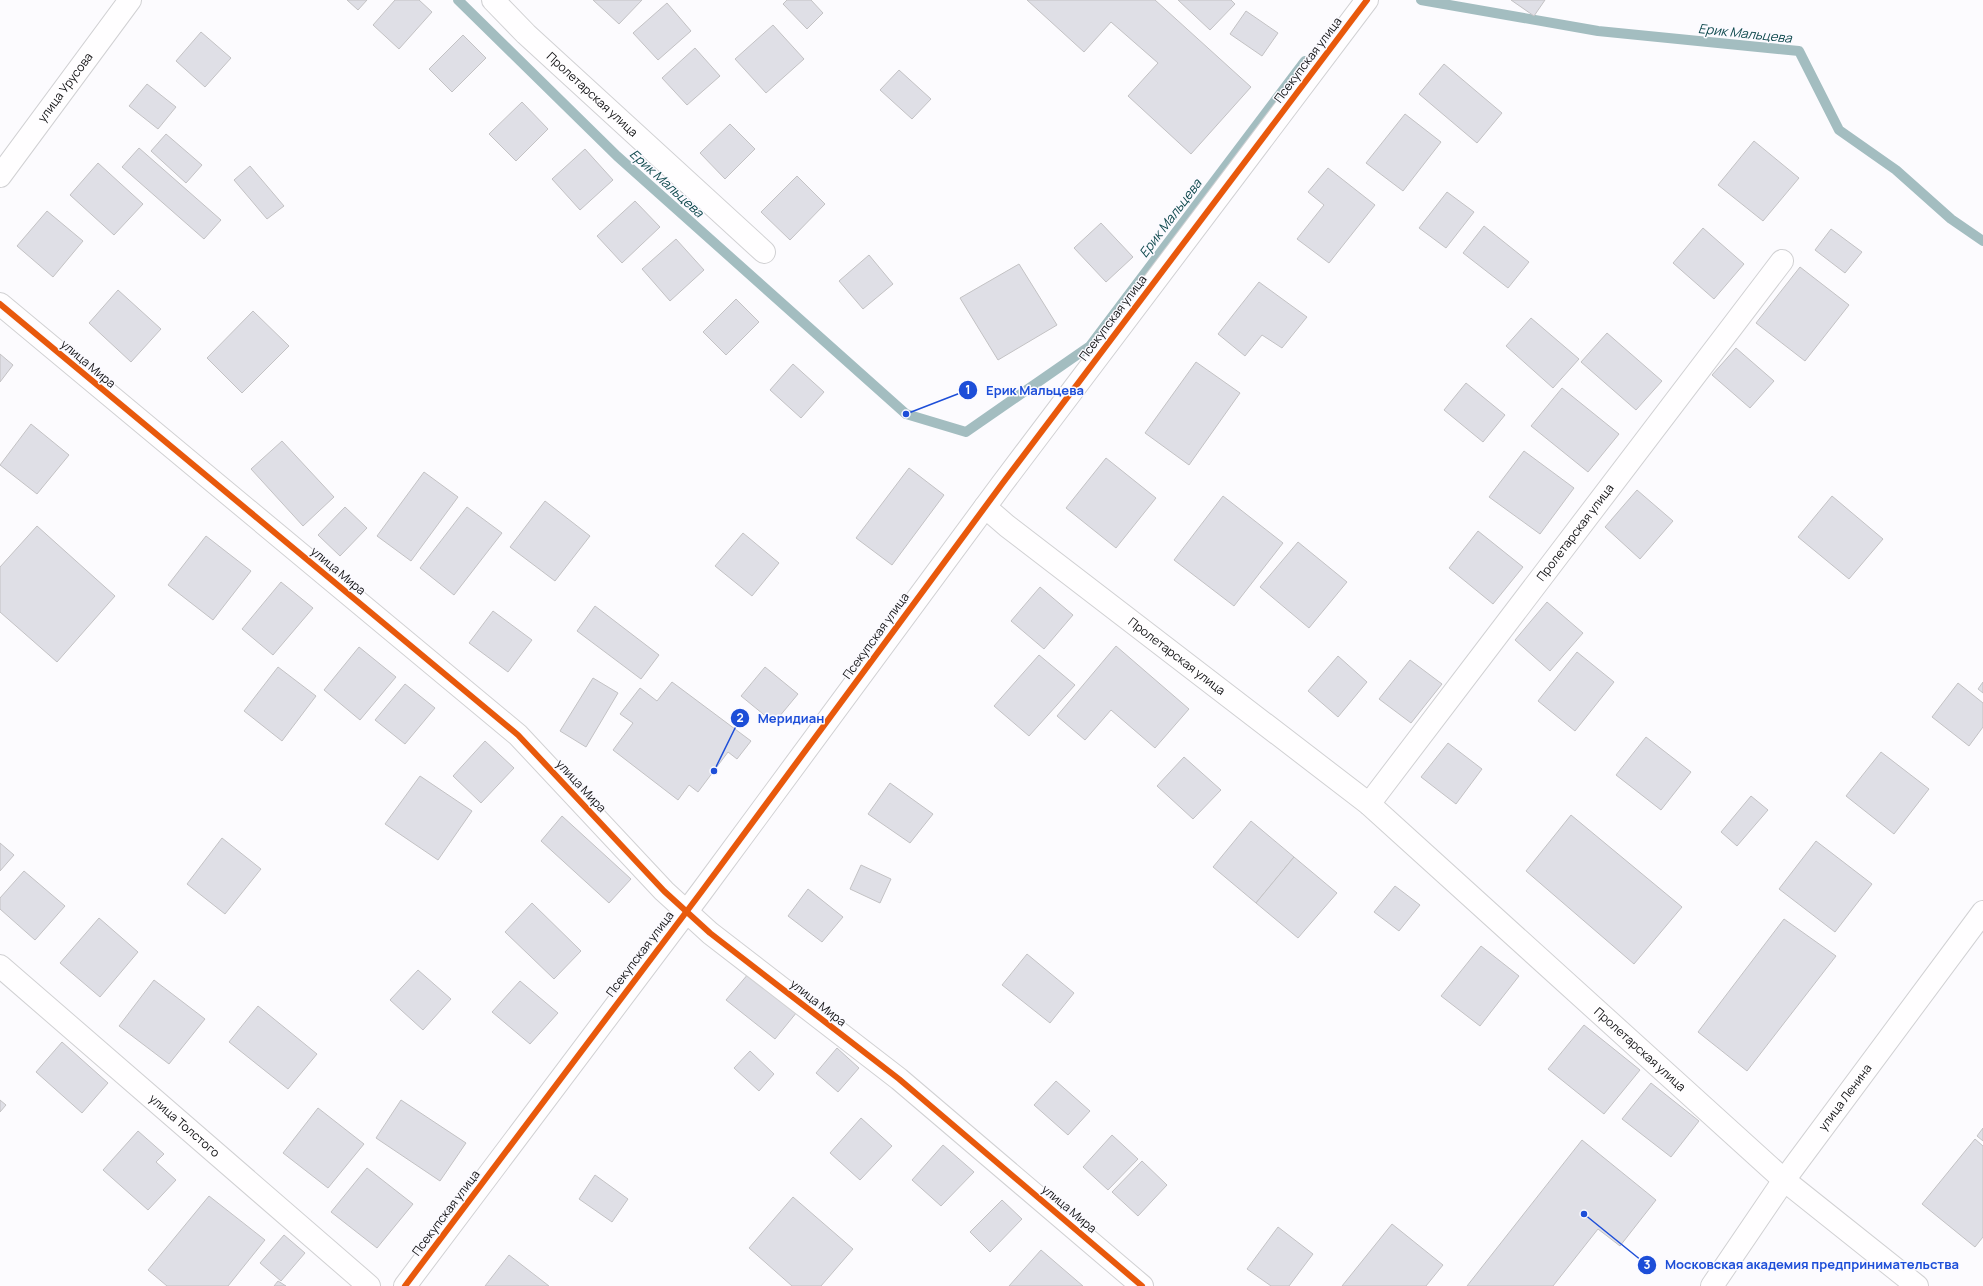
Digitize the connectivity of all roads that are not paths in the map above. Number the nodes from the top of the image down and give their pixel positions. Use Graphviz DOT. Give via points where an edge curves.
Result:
graph roads {
  1 [pos="130,0"];
  2 [pos="493,0"];
  3 [pos="1367,0"];
  4 [pos="0,176"];
  5 [pos="764,252"];
  6 [pos="1782,261"];
  7 [pos="0,304"];
  8 [pos="985,507"];
  9 [pos="1370,804"];
  10 [pos="687,910"];
  11 [pos="1983,912"];
  12 [pos="0,966"];
  13 [pos="1784,1180"];
  14 [pos="369,1286"];
  15 [pos="405,1286"];
  16 [pos="1142,1286"];
  17 [pos="1712,1286"];
  18 [pos="1917,1286"];
  1 -- 4 [label="street, улица Урусова"];
  2 -- 5 [label="street, Пролетарская улица" via="526,34"];
  3 -- 8 [label="street, Псекупская улица"];
  6 -- 9 [label="street, Пролетарская улица"];
  7 -- 10 [label="street, улица Мира" via="518,735 664,891"];
  8 -- 9 [label="street, Пролетарская улица"];
  8 -- 10 [label="street, Псекупская улица"];
  9 -- 13 [label="street, Пролетарская улица"];
  10 -- 15 [label="street, Псекупская улица"];
  10 -- 16 [label="street, улица Мира" via="710,933 899,1079"];
  11 -- 13 [label="street, улица Ленина"];
  12 -- 14 [label="street, улица Толстого"];
  13 -- 17 [label="street, улица Ленина"];
  13 -- 18 [label="street, Пролетарская улица"];
}
